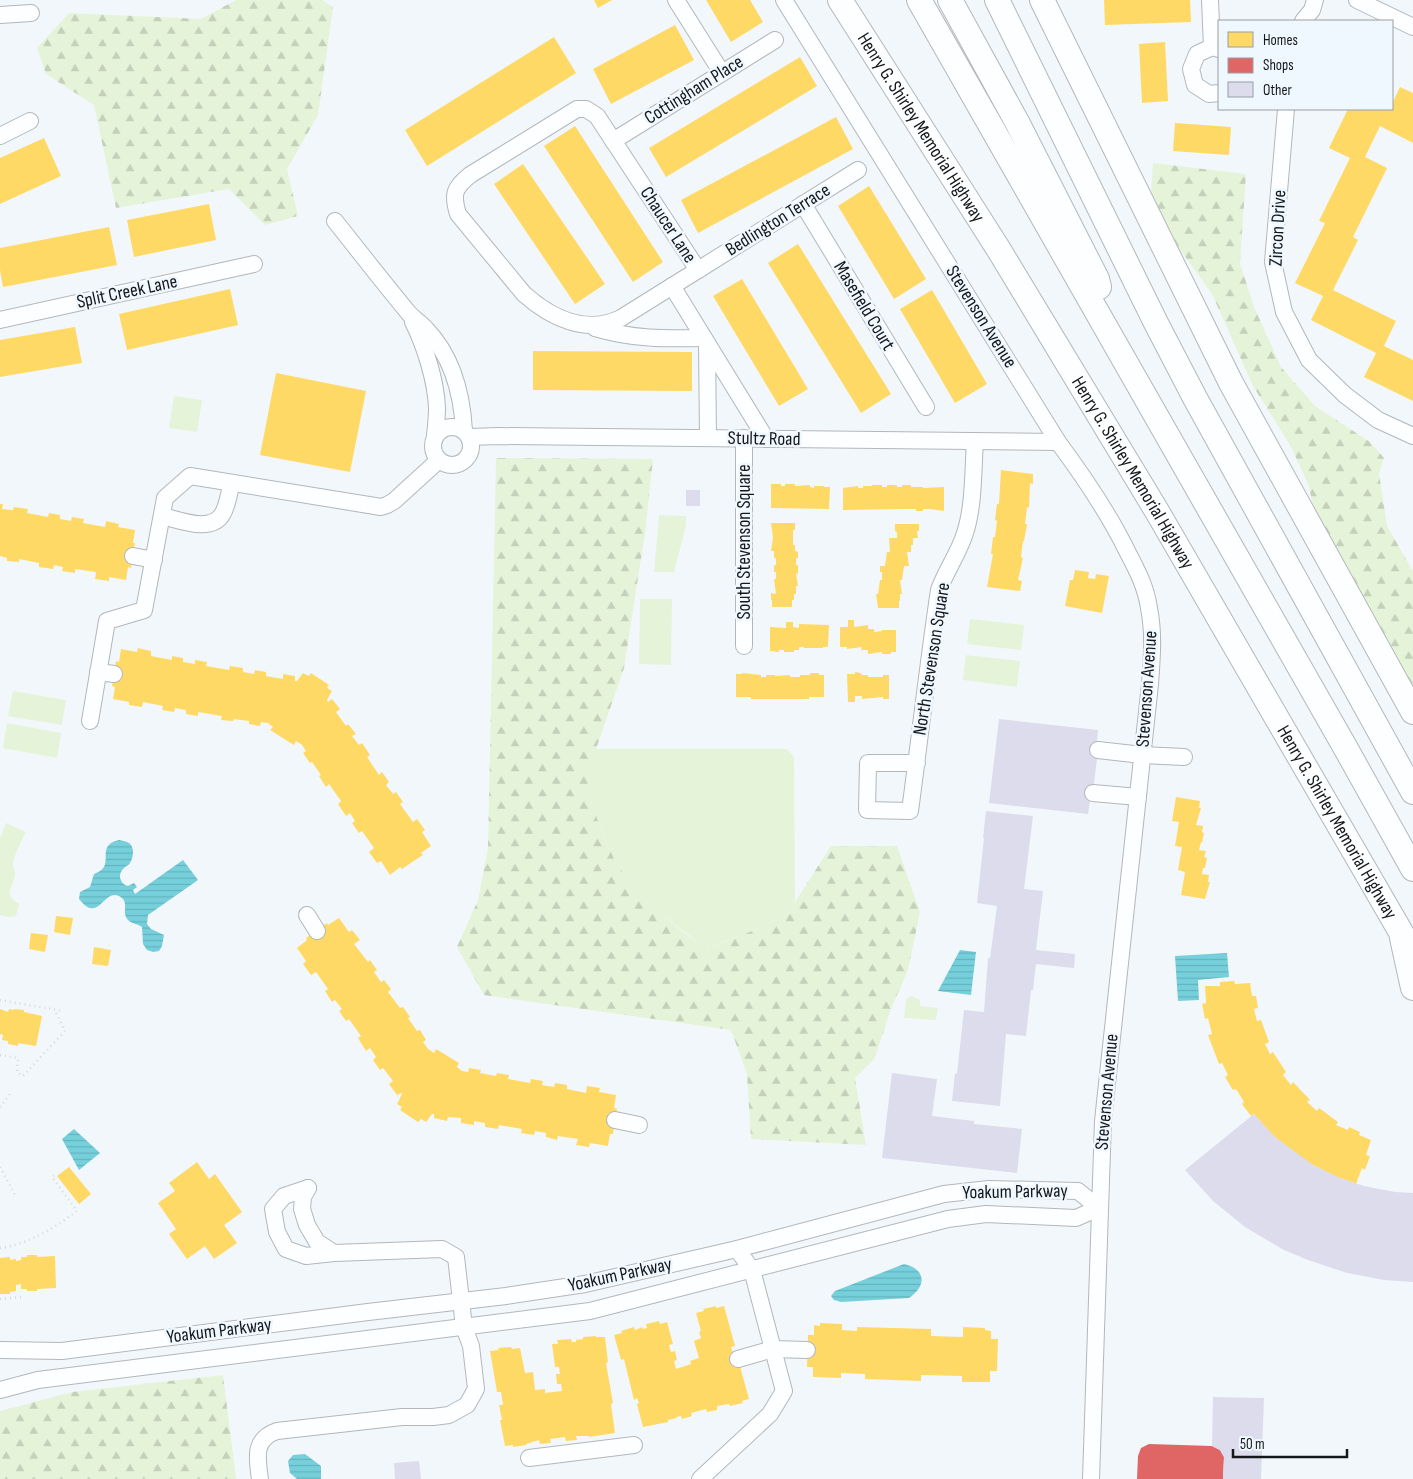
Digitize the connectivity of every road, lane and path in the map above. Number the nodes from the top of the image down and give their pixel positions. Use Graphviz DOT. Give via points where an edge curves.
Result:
graph roads {
  1 [pos="676,0"];
  2 [pos="784,0"];
  3 [pos="840,0"];
  4 [pos="919,0"];
  5 [pos="950,0"];
  6 [pos="997,0"];
  7 [pos="1042,0"];
  8 [pos="1210,0"];
  9 [pos="1315,0"];
  10 [pos="1356,0"];
  11 [pos="30,13"];
  12 [pos="0,15"];
  13 [pos="1304,20"];
  14 [pos="1413,27"];
  15 [pos="775,40"];
  16 [pos="1216,48"];
  17 [pos="722,73"];
  18 [pos="1218,93"];
  19 [pos="1286,110"];
  20 [pos="30,121"];
  21 [pos="0,136"];
  22 [pos="613,141"];
  23 [pos="858,170"];
  24 [pos="803,204"];
  25 [pos="334,221"];
  26 [pos="254,264"];
  27 [pos="698,270"];
  28 [pos="672,286"];
  29 [pos="409,313"];
  30 [pos="0,320"];
  31 [pos="588,325"];
  32 [pos="705,340"];
  33 [pos="1121,352"];
  34 [pos="926,407"];
  35 [pos="467,434"];
  36 [pos="435,435"];
  37 [pos="1413,436"];
  38 [pos="708,438"];
  39 [pos="744,438"];
  40 [pos="766,439"];
  41 [pos="975,441"];
  42 [pos="1058,442"];
  43 [pos="439,460"];
  44 [pos="232,483"];
  45 [pos="162,516"];
  46 [pos="133,556"];
  47 [pos="154,560"];
  48 [pos="744,646"];
  49 [pos="1413,712"];
  50 [pos="90,721"];
  51 [pos="1098,750"];
  52 [pos="1142,755"];
  53 [pos="1184,757"];
  54 [pos="917,763"];
  55 [pos="1413,792"];
  56 [pos="1093,793"];
  57 [pos="1138,797"];
  58 [pos="1413,869"];
  59 [pos="307,915"];
  60 [pos="1400,929"];
  61 [pos="316,931"];
  62 [pos="1413,953"];
  63 [pos="1413,988"];
  64 [pos="0,1000"];
  65 [pos="55,1010"];
  66 [pos="63,1011"];
  67 [pos="0,1055"];
  68 [pos="10,1094"];
  69 [pos="0,1107"];
  70 [pos="615,1120"];
  71 [pos="638,1125"];
  72 [pos="0,1166"];
  73 [pos="57,1173"];
  74 [pos="16,1197"];
  75 [pos="1099,1208"];
  76 [pos="0,1248"];
  77 [pos="737,1249"];
  78 [pos="334,1253"];
  79 [pos="752,1270"];
  80 [pos="21,1297"];
  81 [pos="0,1299"];
  82 [pos="460,1302"];
  83 [pos="464,1327"];
  84 [pos="773,1349"];
  85 [pos="0,1350"];
  86 [pos="807,1350"];
  87 [pos="738,1359"];
  88 [pos="0,1390"];
  89 [pos="634,1445"];
  90 [pos="529,1458"];
  91 [pos="260,1479"];
  92 [pos="700,1479"];
  93 [pos="1091,1479"];
  1 -- 17 [label="street"];
  2 -- 42 [label="street, Stevenson Avenue"];
  3 -- 60 [label="highway, Henry G. Shirley Memorial Highway" via="999,250 1102,420"];
  4 -- 33 [label="highway"];
  5 -- 33 [label="highway" via="1097,279"];
  6 -- 55 [label="highway" via="1194,398"];
  7 -- 49 [label="highway" via="1231,383"];
  8 -- 16 [label="street"];
  9 -- 13 [label="street"];
  10 -- 14 [label="street"];
  11 -- 12 [label="street"];
  15 -- 17 [label="street, Cottingham Place"];
  16 -- 18 [label="street" via="1197,54 1191,70 1195,85 1208,94"];
  17 -- 22 [label="street, Cottingham Place"];
  19 -- 37 [label="street, Zircon Drive" via="1274,262 1284,312 1309,360 1378,420"];
  20 -- 21 [label="street"];
  22 -- 27 [label="street, Chaucer Lane"];
  22 -- 31 [label="street, Chaucer Lane" via="596,116 586,109 577,109 470,175 455,192 458,214 524,294 555,316"];
  23 -- 24 [label="street, Bedlington Terrace"];
  24 -- 27 [label="street, Bedlington Terrace"];
  24 -- 34 [label="street, Masefield Court"];
  25 -- 29 [label="street"];
  26 -- 30 [label="street, Split Creek Lane"];
  27 -- 28 [label="street, Chaucer Lane"];
  28 -- 31 [label="street" via="620,318 609,323"];
  28 -- 32 [label="street, Chaucer Lane"];
  29 -- 35 [label="street" via="432,335 449,360 456,378"];
  29 -- 36 [label="street" via="430,368 437,407"];
  31 -- 32 [label="street" via="634,337"];
  32 -- 38 [label="street"];
  32 -- 40 [label="street, Chaucer Lane"];
  33 -- 58 [label="highway"];
  35 -- 36 [label="street" via="460,427 446,427"];
  35 -- 38 [label="street, Stultz Road"];
  35 -- 43 [label="street" via="471,450 464,462 451,466"];
  36 -- 43 [label="street" via="432,448"];
  38 -- 39 [label="street, Stultz Road"];
  39 -- 40 [label="street, Stultz Road"];
  39 -- 48 [label="street, South Stevenson Square"];
  40 -- 41 [label="street, Stultz Road"];
  41 -- 42 [label="street, Stultz Road"];
  41 -- 54 [label="street, North Stevenson Square" via="967,526 940,590"];
  42 -- 52 [label="street, Stevenson Avenue" via="1088,482 1119,535 1141,578 1149,606 1152,649"];
  43 -- 44 [label="street" via="394,501 381,507"];
  44 -- 45 [label="street" via="190,476 165,498"];
  44 -- 45 [label="street" via="225,510 213,523 203,525"];
  45 -- 47 [label="street"];
  46 -- 47 [label="street"];
  47 -- 50 [label="street" via="144,610 107,621 106,673"];
  51 -- 52 [label="street"];
  52 -- 53 [label="street"];
  52 -- 57 [label="street, Stevenson Avenue"];
  56 -- 57 [label="street"];
  57 -- 75 [label="street, Stevenson Avenue" via="1103,1121"];
  59 -- 61 [label="street"];
  60 -- 62 [label="highway, Henry G. Shirley Memorial Highway"];
  60 -- 63 [label="highway"];
  64 -- 65 [label="path"];
  65 -- 66 [label="path"];
  65 -- 67 [label="path" via="65,1031 23,1076 17,1072 18,1058"];
  68 -- 69 [label="path"];
  70 -- 71 [label="street"];
  72 -- 74 [label="path"];
  73 -- 76 [label="path" via="52,1177 77,1211 22,1244"];
  75 -- 77 [label="street, Yoakum Parkway" via="1078,1190 989,1189 944,1194"];
  75 -- 79 [label="street, Yoakum Parkway" via="1076,1218 986,1214 948,1219"];
  75 -- 93 [label="street, Stevenson Avenue"];
  77 -- 79 [label="street"];
  77 -- 82 [label="street, Yoakum Parkway" via="585,1284"];
  78 -- 78 [label="street" via="317,1242 307,1225 302,1197 308,1188 284,1196 273,1209 277,1232 286,1249 306,1256"];
  78 -- 82 [label="street" via="442,1249 456,1257"];
  79 -- 83 [label="street, Yoakum Parkway" via="590,1311"];
  79 -- 84 [label="street"];
  80 -- 81 [label="path"];
  82 -- 83 [label="street"];
  82 -- 85 [label="street, Yoakum Parkway" via="62,1351"];
  83 -- 88 [label="street, Yoakum Parkway" via="38,1380"];
  83 -- 91 [label="street" via="471,1346 476,1389 467,1405 449,1415 277,1431 269,1434 259,1445"];
  84 -- 86 [label="street"];
  84 -- 87 [label="street"];
  84 -- 92 [label="street" via="784,1390 770,1414"];
  89 -- 90 [label="street"];
}
